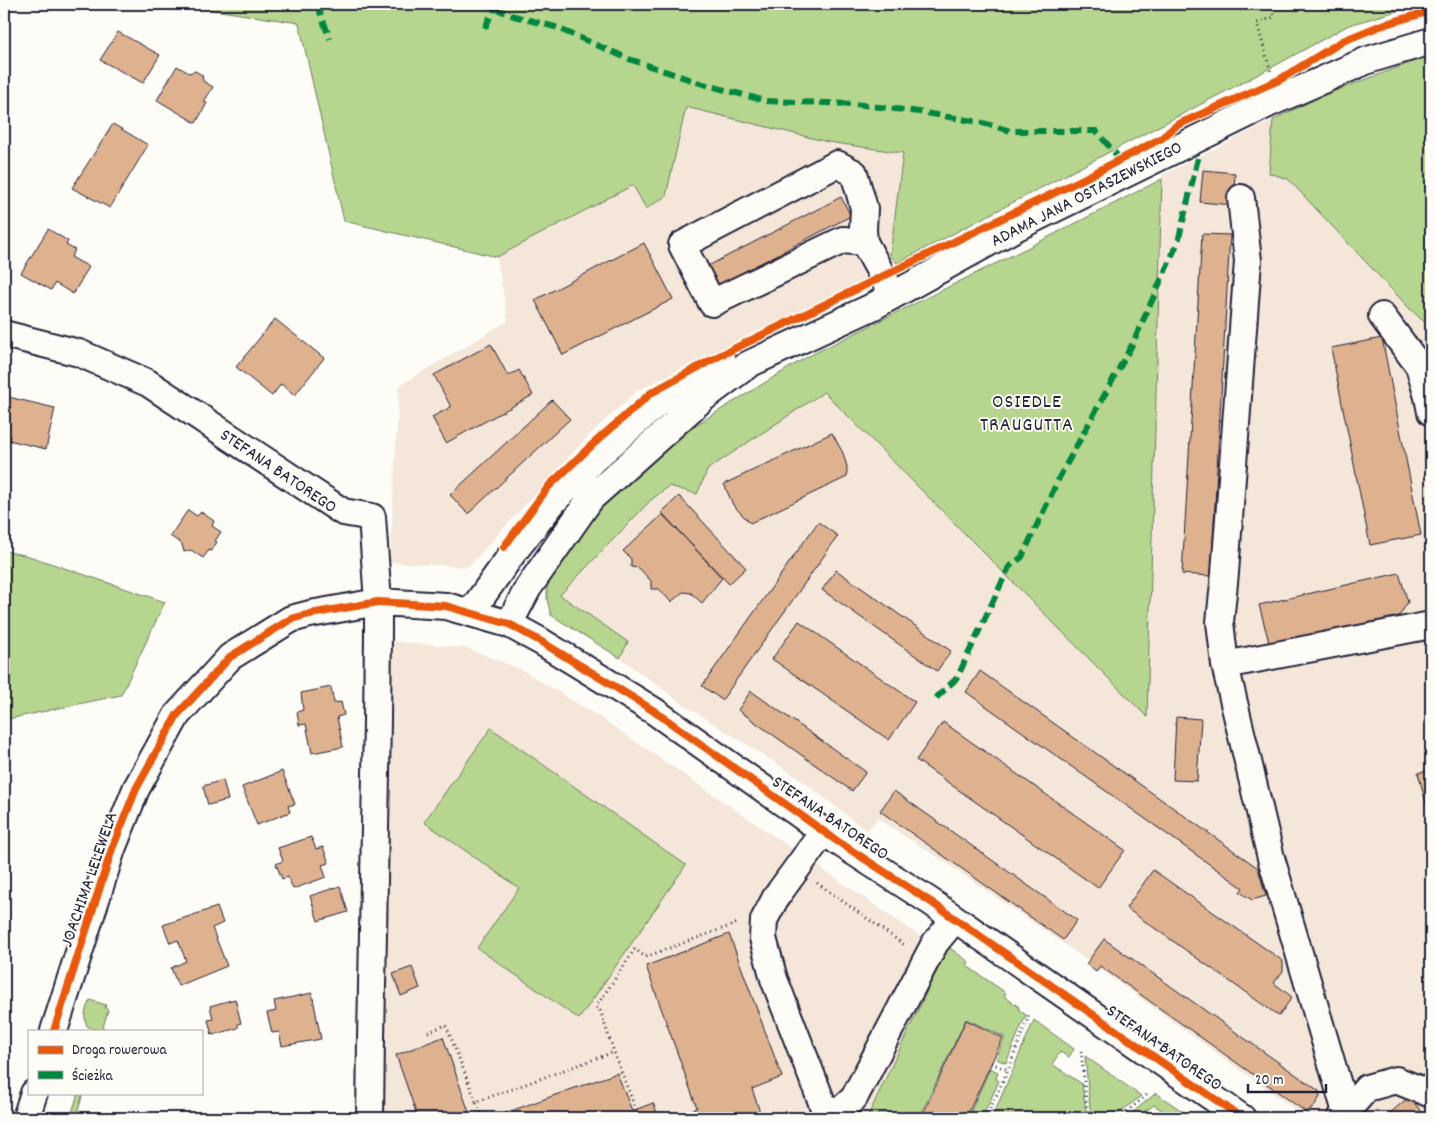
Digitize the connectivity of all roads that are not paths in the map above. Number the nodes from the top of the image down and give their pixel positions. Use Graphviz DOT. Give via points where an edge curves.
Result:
graph roads {
  1 [pos="1431,41"];
  2 [pos="1241,198"];
  3 [pos="864,242"];
  4 [pos="893,295"];
  5 [pos="1382,316"];
  6 [pos="4,334"];
  7 [pos="749,364"];
  8 [pos="1430,402"];
  9 [pos="378,602"];
  10 [pos="471,612"];
  11 [pos="509,624"];
  12 [pos="1429,632"];
  13 [pos="1226,665"];
  14 [pos="824,831"];
  15 [pos="955,919"];
  16 [pos="54,1030"];
  17 [pos="34,1094"];
  18 [pos="1431,1094"];
  19 [pos="1344,1115"];
  20 [pos="26,1118"];
  21 [pos="370,1118"];
  22 [pos="828,1118"];
  23 [pos="832,1118"];
  24 [pos="1242,1118"];
  1 -- 4 [label="street, ADAMA JANA OSTASZEWSKIEGO" via="1368,60 1262,107 1015,228"];
  2 -- 13 [label="street" via="1248,261 1220,622"];
  3 -- 3 [label="street" via="864,208 854,173 837,164 682,245 700,305 843,240"];
  3 -- 4 [label="street"];
  4 -- 7 [label="street, ADAMA JANA OSTASZEWSKIEGO"];
  5 -- 8 [label="street" via="1419,366"];
  6 -- 9 [label="street, STEFANA BATOREGO" via="79,353 148,383 343,512 372,517"];
  7 -- 10 [label="street, ADAMA JANA OSTASZEWSKIEGO" via="722,366 658,404 593,460 554,501"];
  7 -- 11 [label="street, ADAMA JANA OSTASZEWSKIEGO" via="702,399 591,498 528,588"];
  9 -- 10 [label="street, STEFANA BATOREGO" via="446,606"];
  9 -- 16 [label="street, JOACHIMA LELEWELA" via="291,619 230,657 177,715 136,789 112,849"];
  9 -- 21 [label="street"];
  10 -- 11 [label="street, STEFANA BATOREGO"];
  11 -- 14 [label="street, STEFANA BATOREGO" via="654,711"];
  12 -- 13 [label="street"];
  13 -- 19 [label="street" via="1271,858"];
  14 -- 15 [label="street, STEFANA BATOREGO"];
  14 -- 22 [label="street" via="776,897 764,920 763,938 774,979"];
  15 -- 23 [label="street" via="935,943 854,1098"];
  15 -- 24 [label="street, STEFANA BATOREGO"];
  17 -- 20 [label="street"];
  18 -- 19 [label="street" via="1396,1080 1367,1088"];
}
